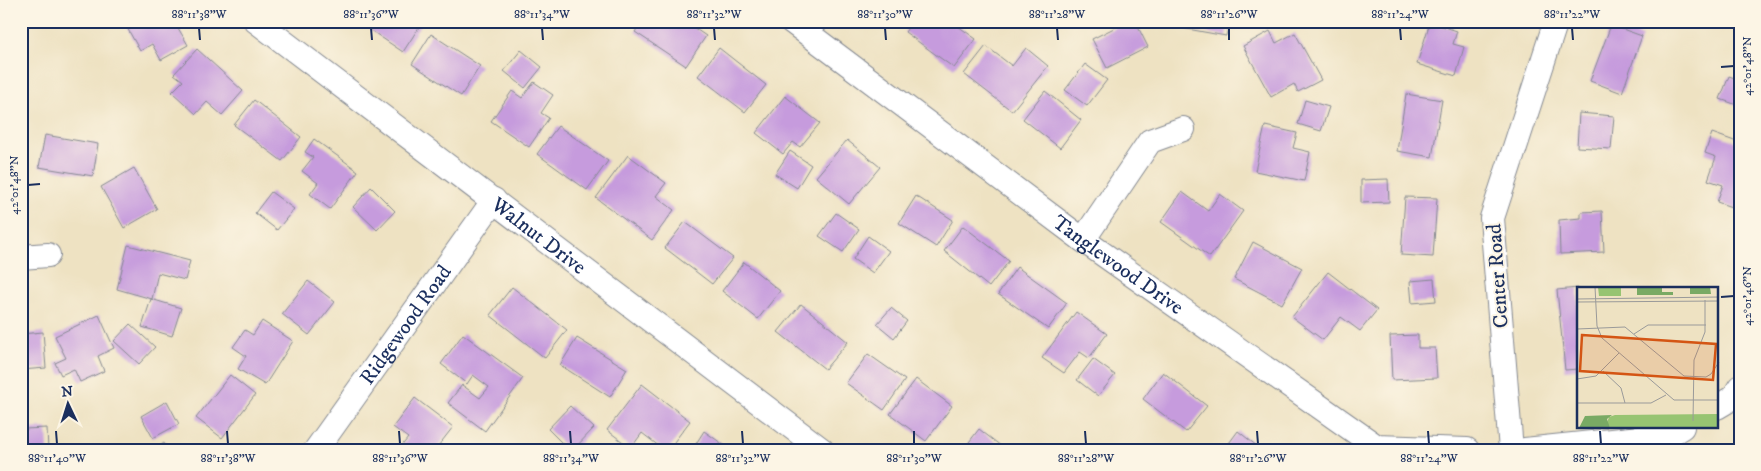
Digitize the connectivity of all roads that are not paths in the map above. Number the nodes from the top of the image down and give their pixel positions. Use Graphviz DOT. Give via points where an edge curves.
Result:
graph roads {
  1 [pos="256,21"];
  2 [pos="791,21"];
  3 [pos="1556,21"];
  4 [pos="1183,129"];
  5 [pos="494,200"];
  6 [pos="1083,240"];
  7 [pos="48,255"];
  8 [pos="21,257"];
  9 [pos="1740,387"];
  10 [pos="1718,406"];
  11 [pos="1680,428"];
  12 [pos="316,450"];
  13 [pos="822,450"];
  14 [pos="1467,450"];
  15 [pos="1511,450"];
  16 [pos="1525,450"];
  1 -- 5 [label="street, Walnut Drive"];
  2 -- 6 [label="street, Tanglewood Drive"];
  3 -- 15 [label="street, Center Road" via="1492,218"];
  4 -- 6 [label="street" via="1150,141"];
  5 -- 12 [label="street, Ridgewood Road"];
  5 -- 13 [label="street, Walnut Drive"];
  6 -- 14 [label="street, Tanglewood Drive" via="1377,447"];
  7 -- 8 [label="street"];
  9 -- 10 [label="street" via="1734,398"];
  11 -- 16 [label="street" via="1668,435"];
}
